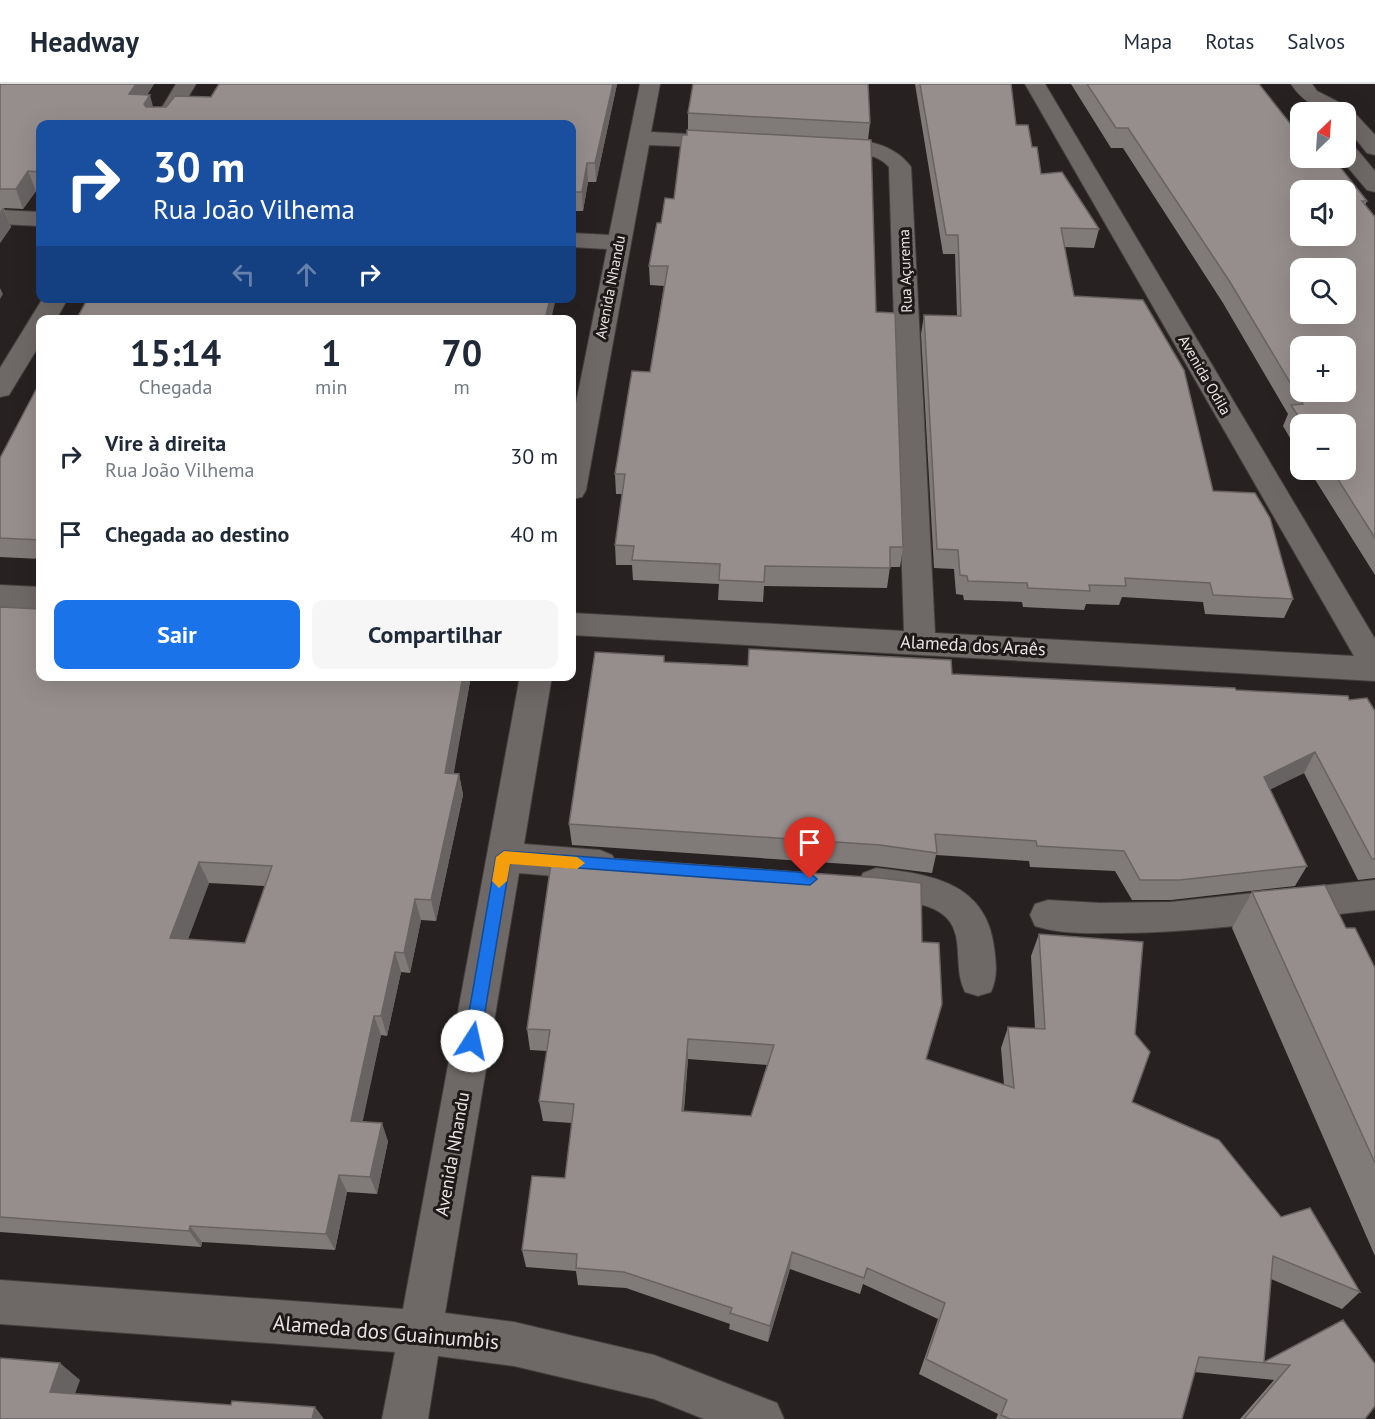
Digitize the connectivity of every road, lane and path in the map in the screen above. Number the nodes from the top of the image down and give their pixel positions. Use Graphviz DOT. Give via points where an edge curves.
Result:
graph roads {
  1 [pos="186,84"];
  2 [pos="650,84"];
  3 [pos="1035,84"];
  4 [pos="1287,84"];
  5 [pos="1301,84"];
  6 [pos="1318,84"];
  7 [pos="1303,102"];
  8 [pos="1324,102"];
  9 [pos="1334,102"];
  10 [pos="164,120"];
  11 [pos="1356,125"];
  12 [pos="640,138"];
  13 [pos="1371,140"];
  14 [pos="743,143"];
  15 [pos="801,145"];
  16 [pos="1356,163"];
  17 [pos="1375,185"];
  18 [pos="0,217"];
  19 [pos="36,219"];
  20 [pos="576,240"];
  21 [pos="619,242"];
  22 [pos="36,331"];
  23 [pos="0,390"];
  24 [pos="576,469"];
  25 [pos="0,596"];
  26 [pos="36,598"];
  27 [pos="576,624"];
  28 [pos="920,642"];
  29 [pos="1375,668"];
  30 [pos="535,681"];
  31 [pos="504,857"];
  32 [pos="634,868"];
  33 [pos="841,881"];
  34 [pos="1375,895"];
  35 [pos="1048,915"];
  36 [pos="978,980"];
  37 [pos="0,1302"];
  38 [pos="421,1332"];
  39 [pos="405,1419"];
  40 [pos="761,1419"];
  1 -- 10 [label="street"];
  2 -- 12 [label="street, Avenida Nhandu"];
  3 -- 29 [label="street, Avenida Odila"];
  4 -- 7 [label="street"];
  5 -- 8 [label="street"];
  6 -- 9 [label="street"];
  11 -- 13 [label="street"];
  12 -- 14 [label="street"];
  12 -- 21 [label="street, Avenida Nhandu"];
  15 -- 28 [label="street, Rua Açurema" via="880,152 894,158 900,167"];
  16 -- 17 [label="street"];
  18 -- 19 [label="street"];
  20 -- 21 [label="street"];
  21 -- 24 [label="street, Avenida Nhandu"];
  22 -- 23 [label="street"];
  25 -- 26 [label="street"];
  27 -- 28 [label="street, Alameda dos Araês"];
  28 -- 29 [label="street, Alameda dos Araês"];
  30 -- 31 [label="street, Avenida Nhandu"];
  31 -- 32 [label="street"];
  31 -- 38 [label="street, Avenida Nhandu"];
  33 -- 36 [label="street" via="918,889 958,908 969,919 975,939"];
  34 -- 35 [label="street" via="1171,917"];
  37 -- 38 [label="street, Alameda dos Guainumbis"];
  38 -- 39 [label="street, Avenida Nhandu"];
  38 -- 40 [label="street, Alameda dos Guainumbis" via="514,1344 654,1377"];
}
